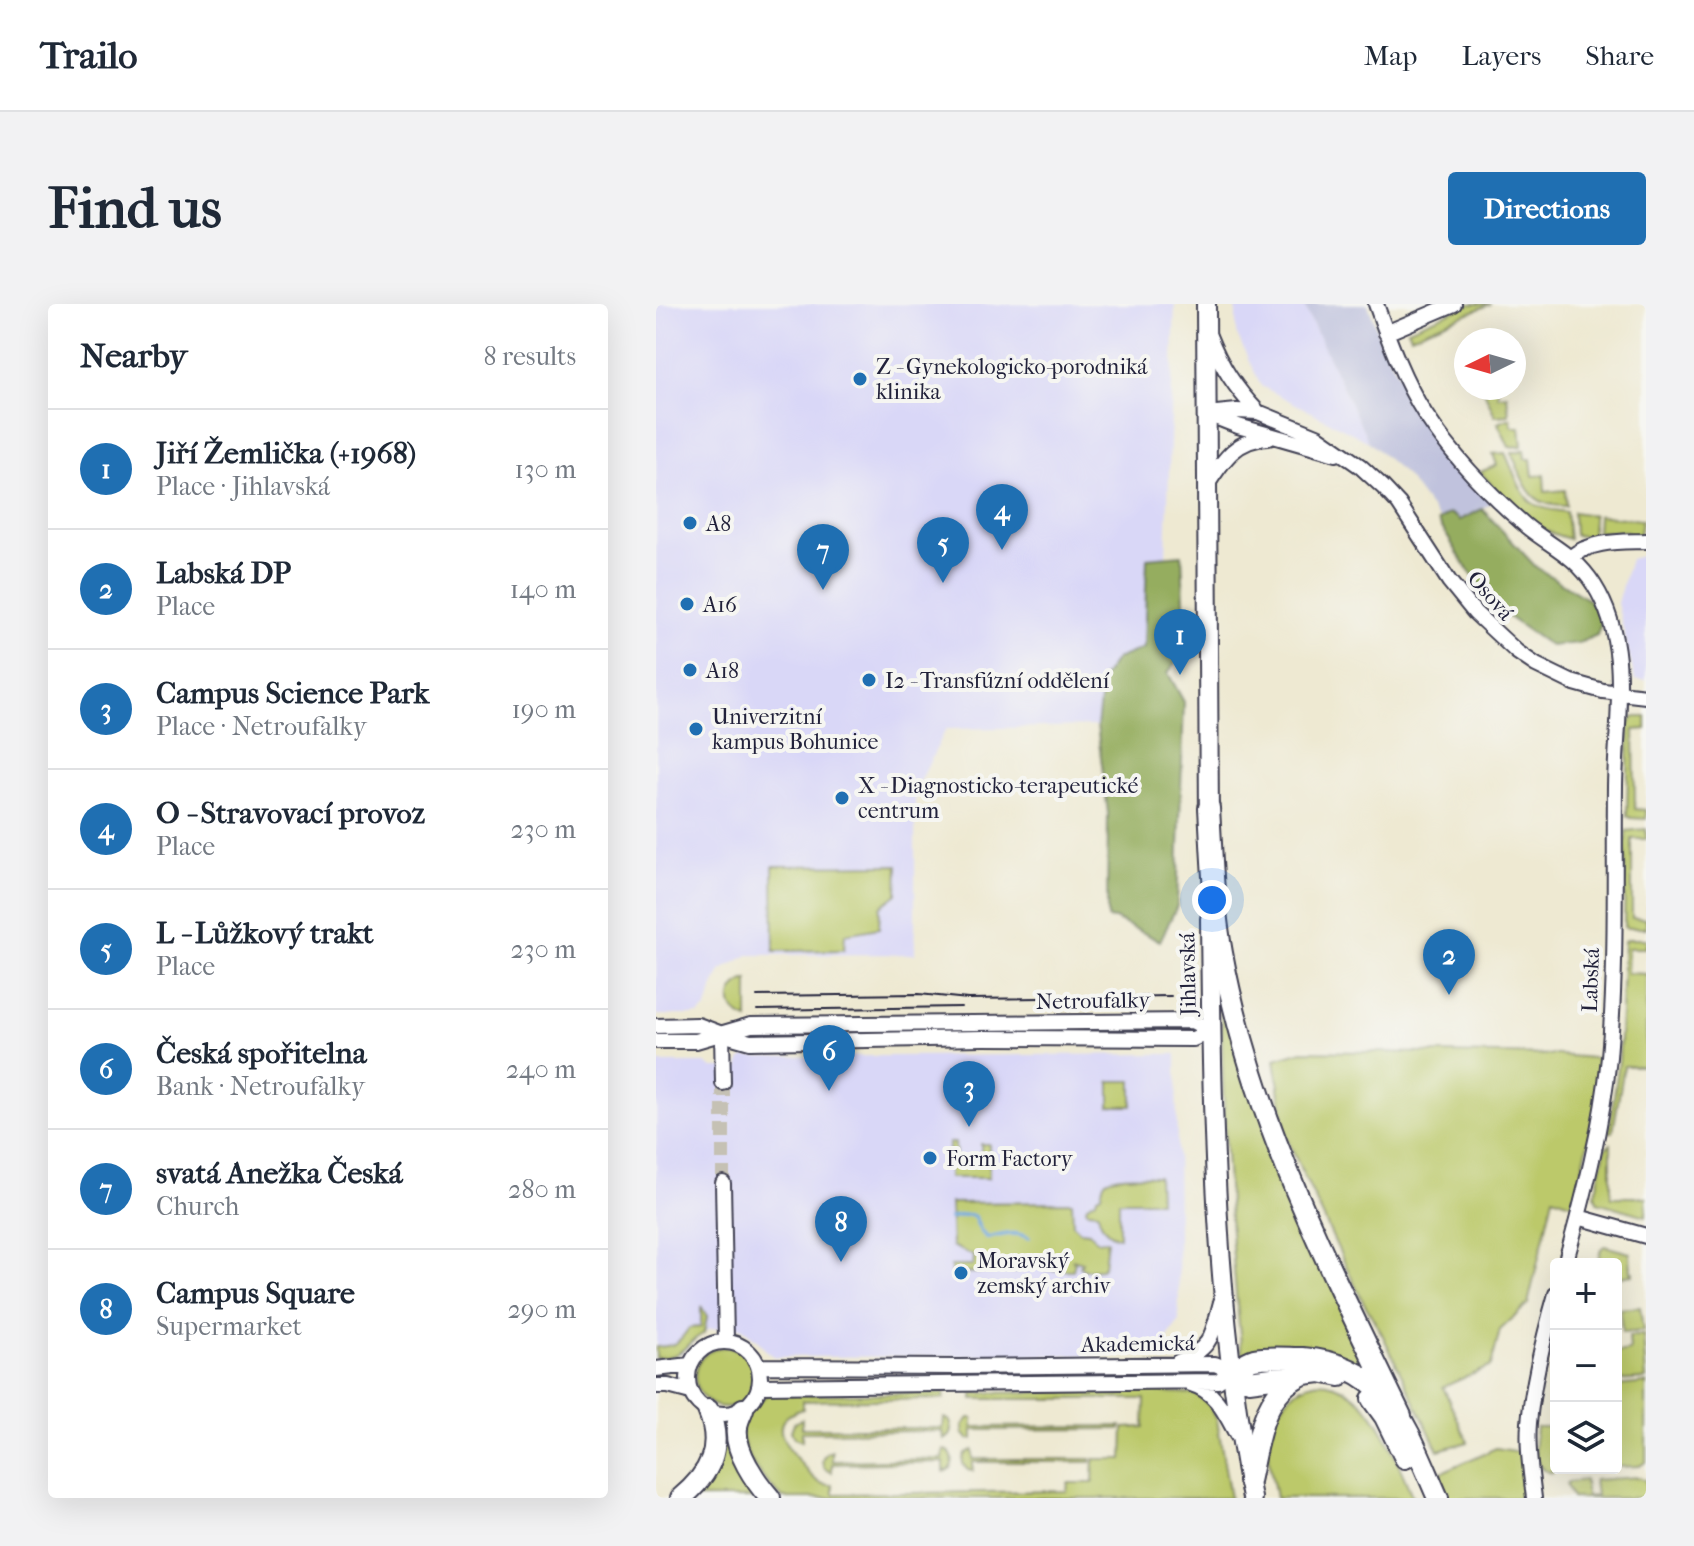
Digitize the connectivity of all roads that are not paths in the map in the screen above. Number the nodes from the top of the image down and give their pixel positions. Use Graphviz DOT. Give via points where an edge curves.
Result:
graph roads {
  1 [pos="1206,304"];
  2 [pos="1376,304"];
  3 [pos="1454,304"];
  4 [pos="1207,330"];
  5 [pos="1386,333"];
  6 [pos="1258,412"];
  7 [pos="1206,414"];
  8 [pos="1282,439"];
  9 [pos="1347,458"];
  10 [pos="1206,487"];
  11 [pos="1646,541"];
  12 [pos="1571,557"];
  13 [pos="1618,693"];
  14 [pos="1646,696"];
  15 [pos="1209,808"];
  16 [pos="656,1026"];
  17 [pos="1211,1031"];
  18 [pos="722,1034"];
  19 [pos="656,1041"];
  20 [pos="723,1083"];
  21 [pos="723,1183"];
  22 [pos="1578,1217"];
  23 [pos="1646,1236"];
  24 [pos="1567,1258"];
  25 [pos="1224,1290"];
  26 [pos="1550,1318"];
  27 [pos="726,1341"];
  28 [pos="1174,1364"];
  29 [pos="690,1365"];
  30 [pos="759,1366"];
  31 [pos="656,1369"];
  32 [pos="1232,1371"];
  33 [pos="1306,1374"];
  34 [pos="1183,1382"];
  35 [pos="656,1386"];
  36 [pos="760,1386"];
  37 [pos="691,1392"];
  38 [pos="743,1409"];
  39 [pos="708,1410"];
  40 [pos="1401,1416"];
  41 [pos="1244,1449"];
  42 [pos="1251,1490"];
  43 [pos="681,1498"];
  44 [pos="770,1498"];
  45 [pos="1424,1498"];
  46 [pos="1438,1498"];
  47 [pos="1534,1498"];
  1 -- 4 [label="main road, Jihlavská"];
  2 -- 5 [label="street, Labská"];
  3 -- 5 [label="street"];
  4 -- 6 [label="street" via="1220,364"];
  4 -- 7 [label="main road, Jihlavská"];
  5 -- 12 [label="street, Labská" via="1426,414 1465,465 1528,527"];
  6 -- 7 [label="street"];
  6 -- 9 [label="street, Osová" via="1317,436"];
  7 -- 8 [label="street, Osová"];
  7 -- 10 [label="main road, Jihlavská"];
  8 -- 9 [label="street, Osová"];
  8 -- 10 [label="street" via="1240,444"];
  9 -- 13 [label="street, Osová" via="1399,504 1449,581 1502,640 1555,675"];
  10 -- 15 [label="main road, Jihlavská"];
  11 -- 12 [label="street" via="1593,545"];
  12 -- 13 [label="street, Labská" via="1595,586 1611,622 1619,657"];
  13 -- 14 [label="street, Osová"];
  13 -- 22 [label="street, Labská" via="1609,1059"];
  15 -- 17 [label="main road, Jihlavská"];
  15 -- 40 [label="highway" via="1221,949 1254,1082 1289,1177"];
  16 -- 18 [label="street, Netroufalky" via="698,1025"];
  17 -- 18 [label="street, Netroufalky" via="1193,1039 750,1042"];
  17 -- 25 [label="main road, Jihlavská"];
  18 -- 19 [label="street, Netroufalky" via="696,1041"];
  18 -- 20 [label="street"];
  21 -- 27 [label="street"];
  22 -- 23 [label="street"];
  22 -- 24 [label="street, Labská"];
  25 -- 28 [label="street" via="1208,1343"];
  25 -- 32 [label="main road, Jihlavská"];
  26 -- 47 [label="street" via="1529,1424"];
  27 -- 29 [label="street" via="704,1347"];
  27 -- 30 [label="street" via="746,1349"];
  28 -- 30 [label="street, Akademická"];
  28 -- 32 [label="street, Akademická" via="1215,1364"];
  29 -- 31 [label="street"];
  29 -- 37 [label="street"];
  30 -- 36 [label="street"];
  32 -- 33 [label="highway" via="1249,1381"];
  32 -- 34 [label="street, Akademická" via="1218,1381"];
  32 -- 40 [label="highway" via="1253,1359 1329,1362 1358,1373"];
  32 -- 41 [label="main road, Jihlavská"];
  33 -- 42 [label="highway" via="1284,1387 1270,1406"];
  33 -- 45 [label="highway" via="1338,1375 1369,1394"];
  34 -- 36 [label="street, Akademická"];
  34 -- 41 [label="street" via="1216,1399"];
  35 -- 37 [label="street"];
  36 -- 38 [label="street"];
  37 -- 39 [label="street"];
  38 -- 39 [label="street" via="725,1414"];
  38 -- 44 [label="highway" via="738,1443"];
  39 -- 43 [label="highway" via="715,1437 712,1459"];
  40 -- 46 [label="highway"];
  41 -- 42 [label="main road, Jihlavská"];
}
